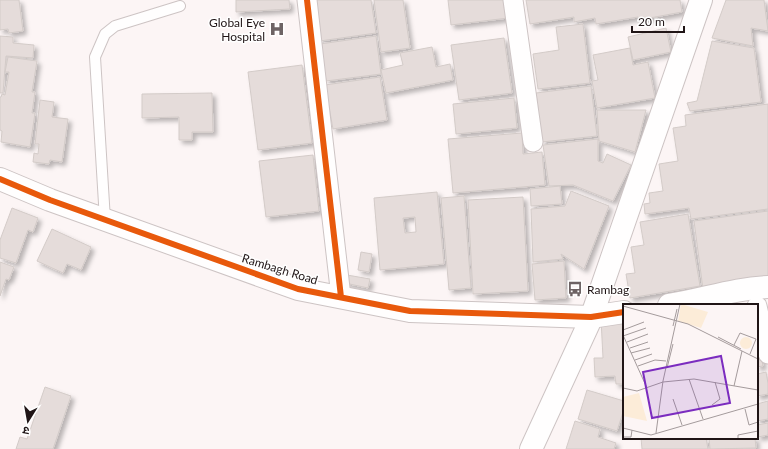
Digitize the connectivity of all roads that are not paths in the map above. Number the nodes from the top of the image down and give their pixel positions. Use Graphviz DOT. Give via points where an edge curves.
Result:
graph roads {
  1 [pos="307,0"];
  2 [pos="513,0"];
  3 [pos="701,0"];
  4 [pos="180,6"];
  5 [pos="533,142"];
  6 [pos="0,179"];
  7 [pos="105,220"];
  8 [pos="759,296"];
  9 [pos="341,298"];
  10 [pos="682,304"];
  11 [pos="623,312"];
  12 [pos="591,317"];
  13 [pos="768,354"];
  14 [pos="530,448"];
  1 -- 9 [label="street"];
  2 -- 5 [label="street"];
  3 -- 12 [label="street"];
  4 -- 7 [label="lane" via="115,26 105,34 95,57"];
  6 -- 7 [label="street, Rambagh Road"];
  7 -- 9 [label="street, Rambagh Road" via="298,289"];
  8 -- 10 [label="street"];
  8 -- 13 [label="street"];
  9 -- 12 [label="street, Rambagh Road" via="410,311"];
  11 -- 12 [label="street, Rambagh Road"];
  12 -- 14 [label="street"];
}
